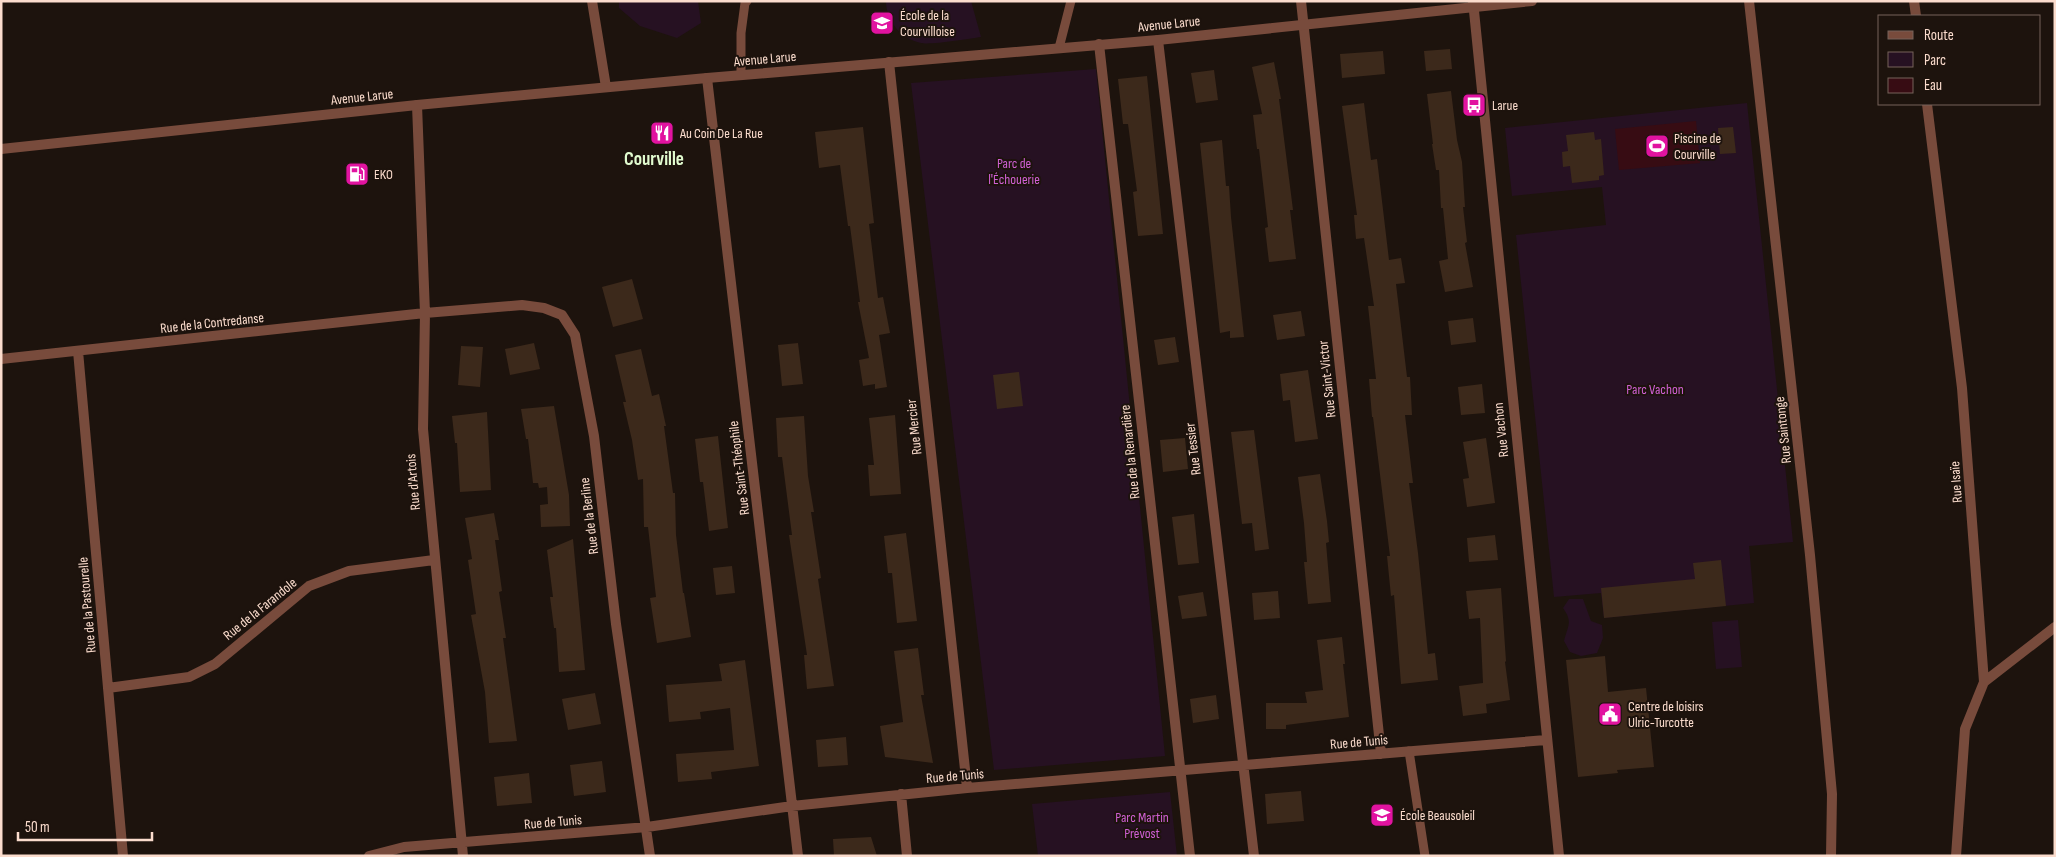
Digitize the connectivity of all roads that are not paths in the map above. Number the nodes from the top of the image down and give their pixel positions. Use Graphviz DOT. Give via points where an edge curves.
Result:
graph roads {
  1 [pos="592,1"];
  2 [pos="747,1"];
  3 [pos="1071,1"];
  4 [pos="1301,1"];
  5 [pos="1532,1"];
  6 [pos="1749,1"];
  7 [pos="1914,1"];
  8 [pos="1473,4"];
  9 [pos="1916,15"];
  10 [pos="1303,24"];
  11 [pos="1158,40"];
  12 [pos="1099,44"];
  13 [pos="1059,48"];
  14 [pos="889,62"];
  15 [pos="741,75"];
  16 [pos="707,78"];
  17 [pos="606,87"];
  18 [pos="417,104"];
  19 [pos="1926,105"];
  20 [pos="1,149"];
  21 [pos="425,313"];
  22 [pos="78,351"];
  23 [pos="1,359"];
  24 [pos="434,560"];
  25 [pos="2055,627"];
  26 [pos="1984,682"];
  27 [pos="108,688"];
  28 [pos="1546,740"];
  29 [pos="1409,751"];
  30 [pos="1381,754"];
  31 [pos="1245,766"];
  32 [pos="1180,770"];
  33 [pos="967,788"];
  34 [pos="901,794"];
  35 [pos="792,806"];
  36 [pos="647,827"];
  37 [pos="462,844"];
  38 [pos="124,856"];
  39 [pos="369,856"];
  40 [pos="463,856"];
  41 [pos="650,856"];
  42 [pos="798,856"];
  43 [pos="908,856"];
  44 [pos="1190,856"];
  45 [pos="1254,856"];
  46 [pos="1425,856"];
  47 [pos="1559,856"];
  48 [pos="1831,856"];
  49 [pos="1956,856"];
  1 -- 17 [label="street"];
  2 -- 15 [label="lane" via="741,33"];
  3 -- 13 [label="lane"];
  4 -- 10 [label="street, Rue Saint-Victor"];
  5 -- 8 [label="street, Avenue Larue"];
  6 -- 48 [label="street, Rue Saintonge" via="1810,555 1832,794"];
  7 -- 9 [label="street"];
  8 -- 10 [label="street, Avenue Larue"];
  8 -- 28 [label="street, Rue Vachon"];
  10 -- 11 [label="street, Avenue Larue"];
  10 -- 30 [label="street, Rue Saint-Victor"];
  11 -- 12 [label="street, Avenue Larue"];
  11 -- 31 [label="street, Rue Tessier"];
  12 -- 13 [label="street, Avenue Larue"];
  12 -- 32 [label="street, Rue de la Renardière"];
  13 -- 14 [label="street, Avenue Larue"];
  14 -- 15 [label="street, Avenue Larue"];
  14 -- 33 [label="street, Rue Mercier"];
  15 -- 16 [label="street, Avenue Larue"];
  16 -- 17 [label="street, Avenue Larue"];
  16 -- 35 [label="street, Rue Saint-Théophile"];
  17 -- 18 [label="street, Avenue Larue"];
  18 -- 20 [label="street, Avenue Larue"];
  18 -- 21 [label="street, Rue d'Artois"];
  19 -- 26 [label="street, Rue Isaïe" via="1962,388"];
  21 -- 22 [label="street, Rue de la Contredanse"];
  21 -- 24 [label="street, Rue d'Artois" via="422,429"];
  21 -- 36 [label="street, Rue de la Berline" via="522,305 544,308 562,315 575,335 594,436 616,624"];
  22 -- 23 [label="street, Rue de la Contredanse"];
  22 -- 27 [label="street, Rue de la Pastourelle"];
  24 -- 27 [label="street, Rue de la Farandole" via="349,571 309,586 215,664 189,677"];
  24 -- 37 [label="street, Rue d'Artois"];
  25 -- 26 [label="street"];
  26 -- 49 [label="street, Rue Isaïe" via="1965,729"];
  27 -- 38 [label="street, Rue de la Pastourelle"];
  28 -- 29 [label="street, Rue de Tunis"];
  28 -- 47 [label="street, Rue Vachon"];
  29 -- 30 [label="street, Rue de Tunis"];
  29 -- 46 [label="lane"];
  30 -- 31 [label="street, Rue de Tunis"];
  31 -- 32 [label="street, Rue de Tunis"];
  31 -- 45 [label="street, Rue Tessier"];
  32 -- 33 [label="street, Rue de Tunis"];
  32 -- 44 [label="street, Rue de la Renardière"];
  33 -- 34 [label="street, Rue de Tunis"];
  34 -- 35 [label="street, Rue de Tunis"];
  34 -- 43 [label="street"];
  35 -- 36 [label="street, Rue de Tunis"];
  35 -- 42 [label="street, Rue Saint-Théophile"];
  36 -- 37 [label="street, Rue de Tunis"];
  36 -- 41 [label="street, Rue de la Berline"];
  37 -- 39 [label="street, Rue de Tunis" via="404,847"];
  37 -- 40 [label="street, Rue d'Artois"];
}
